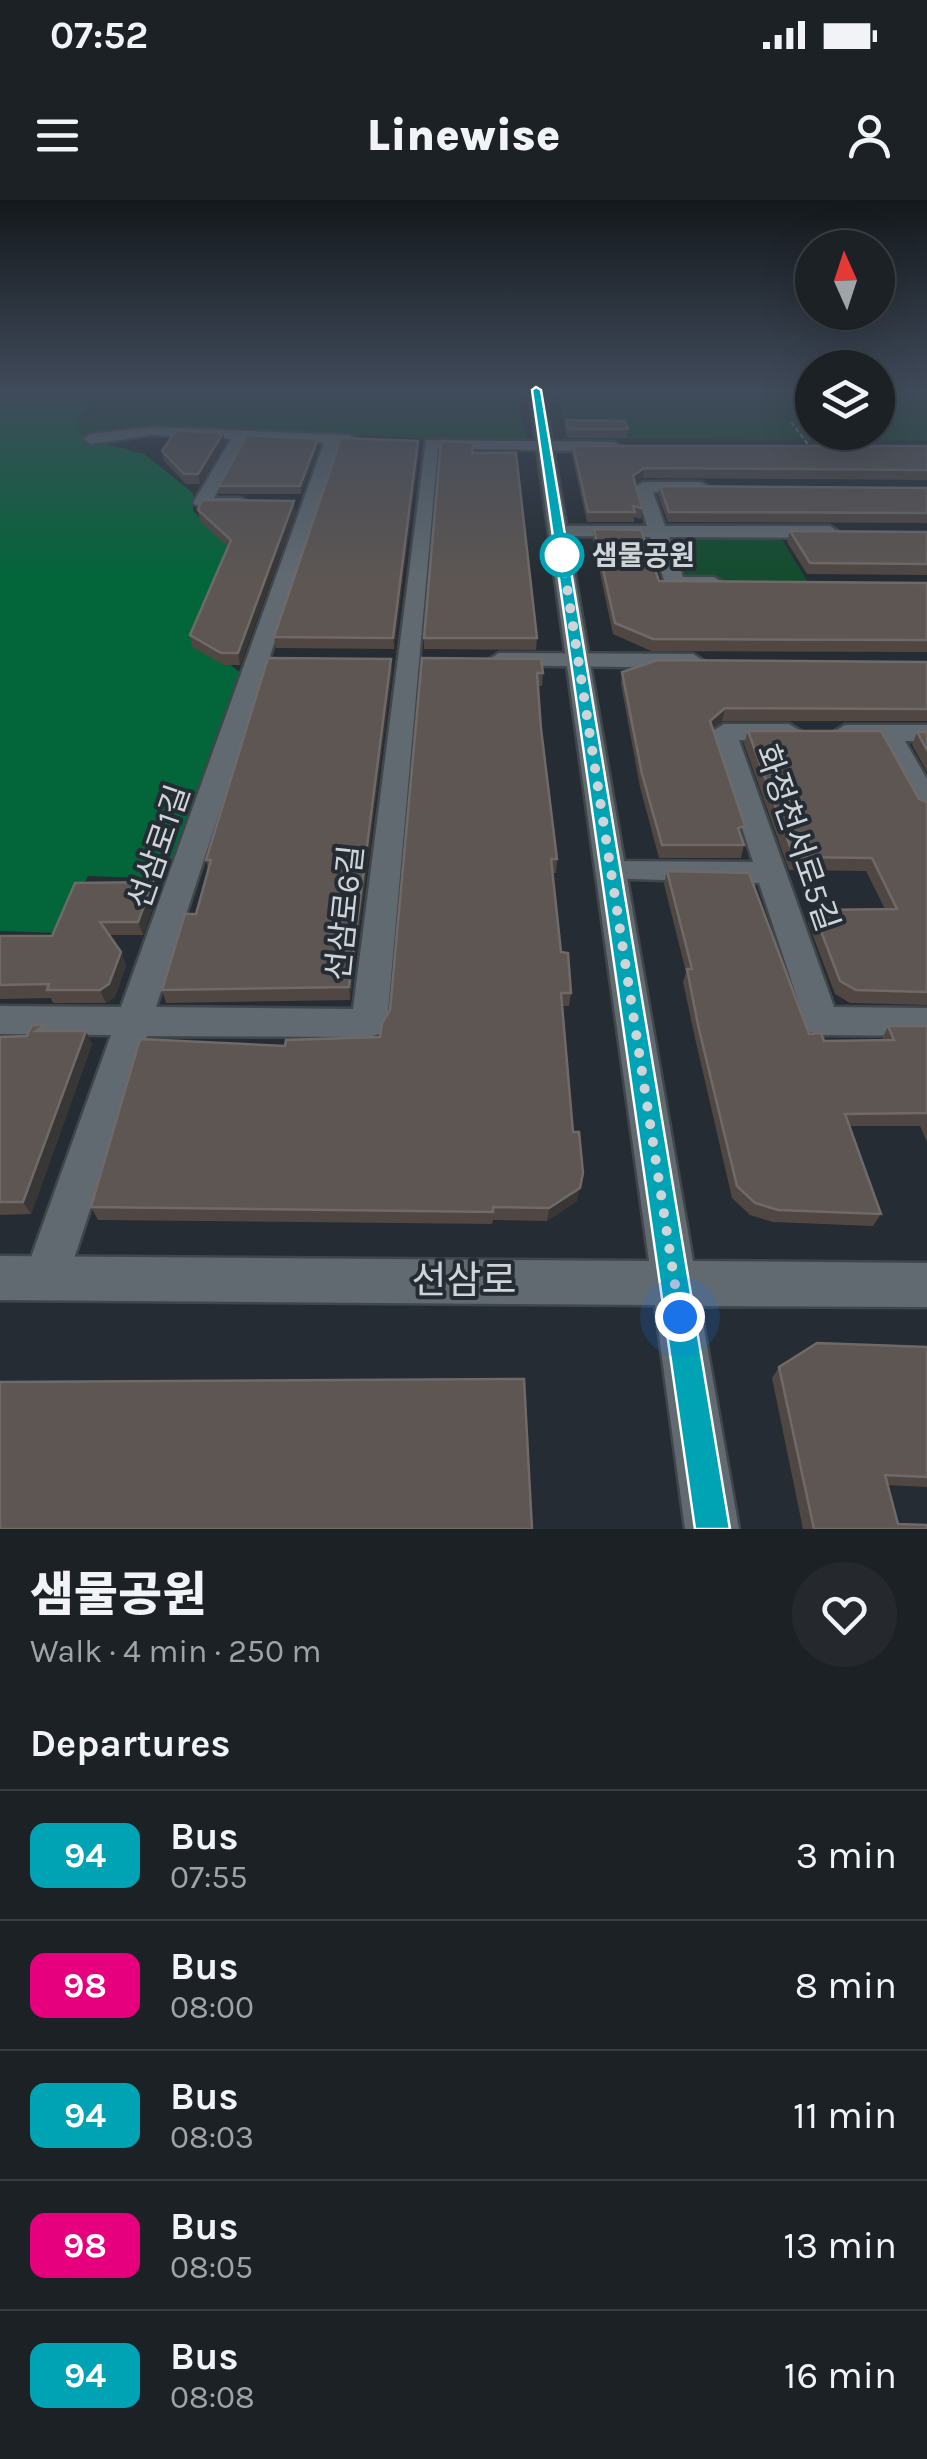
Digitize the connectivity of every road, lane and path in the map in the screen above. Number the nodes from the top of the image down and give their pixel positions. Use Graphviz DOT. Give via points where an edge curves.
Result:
graph roads {
  1 [pos="231,452"];
  2 [pos="328,452"];
  3 [pos="420,452"];
  4 [pos="546,452"];
  5 [pos="722,488"];
  6 [pos="257,503"];
  7 [pos="558,530"];
  8 [pos="657,531"];
  9 [pos="857,532"];
  10 [pos="733,584"];
  11 [pos="484,660"];
  12 [pos="578,661"];
  13 [pos="714,662"];
  14 [pos="888,733"];
  15 [pos="927,734"];
  16 [pos="927,804"];
  17 [pos="611,871"];
  18 [pos="772,873"];
  19 [pos="0,1020"];
  20 [pos="136,1022"];
  21 [pos="927,1022"];
  22 [pos="46,1277"];
  23 [pos="0,1278"];
  24 [pos="674,1282"];
  25 [pos="927,1285"];
  26 [pos="712,1529"];
  1 -- 6 [label="street" via="202,503"];
  2 -- 20 [label="street, 선삼로1길" via="303,503 270,659"];
  3 -- 20 [label="street, 선삼로6길" via="408,660 368,1023"];
  4 -- 7 [label="street"];
  5 -- 8 [label="street" via="643,487"];
  7 -- 8 [label="street"];
  7 -- 12 [label="street"];
  8 -- 9 [label="street"];
  8 -- 10 [label="street" via="675,583"];
  11 -- 12 [label="street"];
  12 -- 13 [label="street"];
  12 -- 17 [label="street"];
  14 -- 15 [label="street, 화정천서로5길"];
  14 -- 16 [label="street"];
  14 -- 18 [label="street, 화정천서로5길" via="724,732"];
  17 -- 18 [label="street"];
  17 -- 24 [label="street"];
  18 -- 21 [label="street, 화정천서로5길" via="822,1021"];
  19 -- 20 [label="street, 선삼로6길"];
  20 -- 22 [label="street, 선삼로1길"];
  22 -- 23 [label="street, 선삼로"];
  22 -- 24 [label="street, 선삼로"];
  24 -- 25 [label="street, 선삼로"];
  24 -- 26 [label="street"];
}
